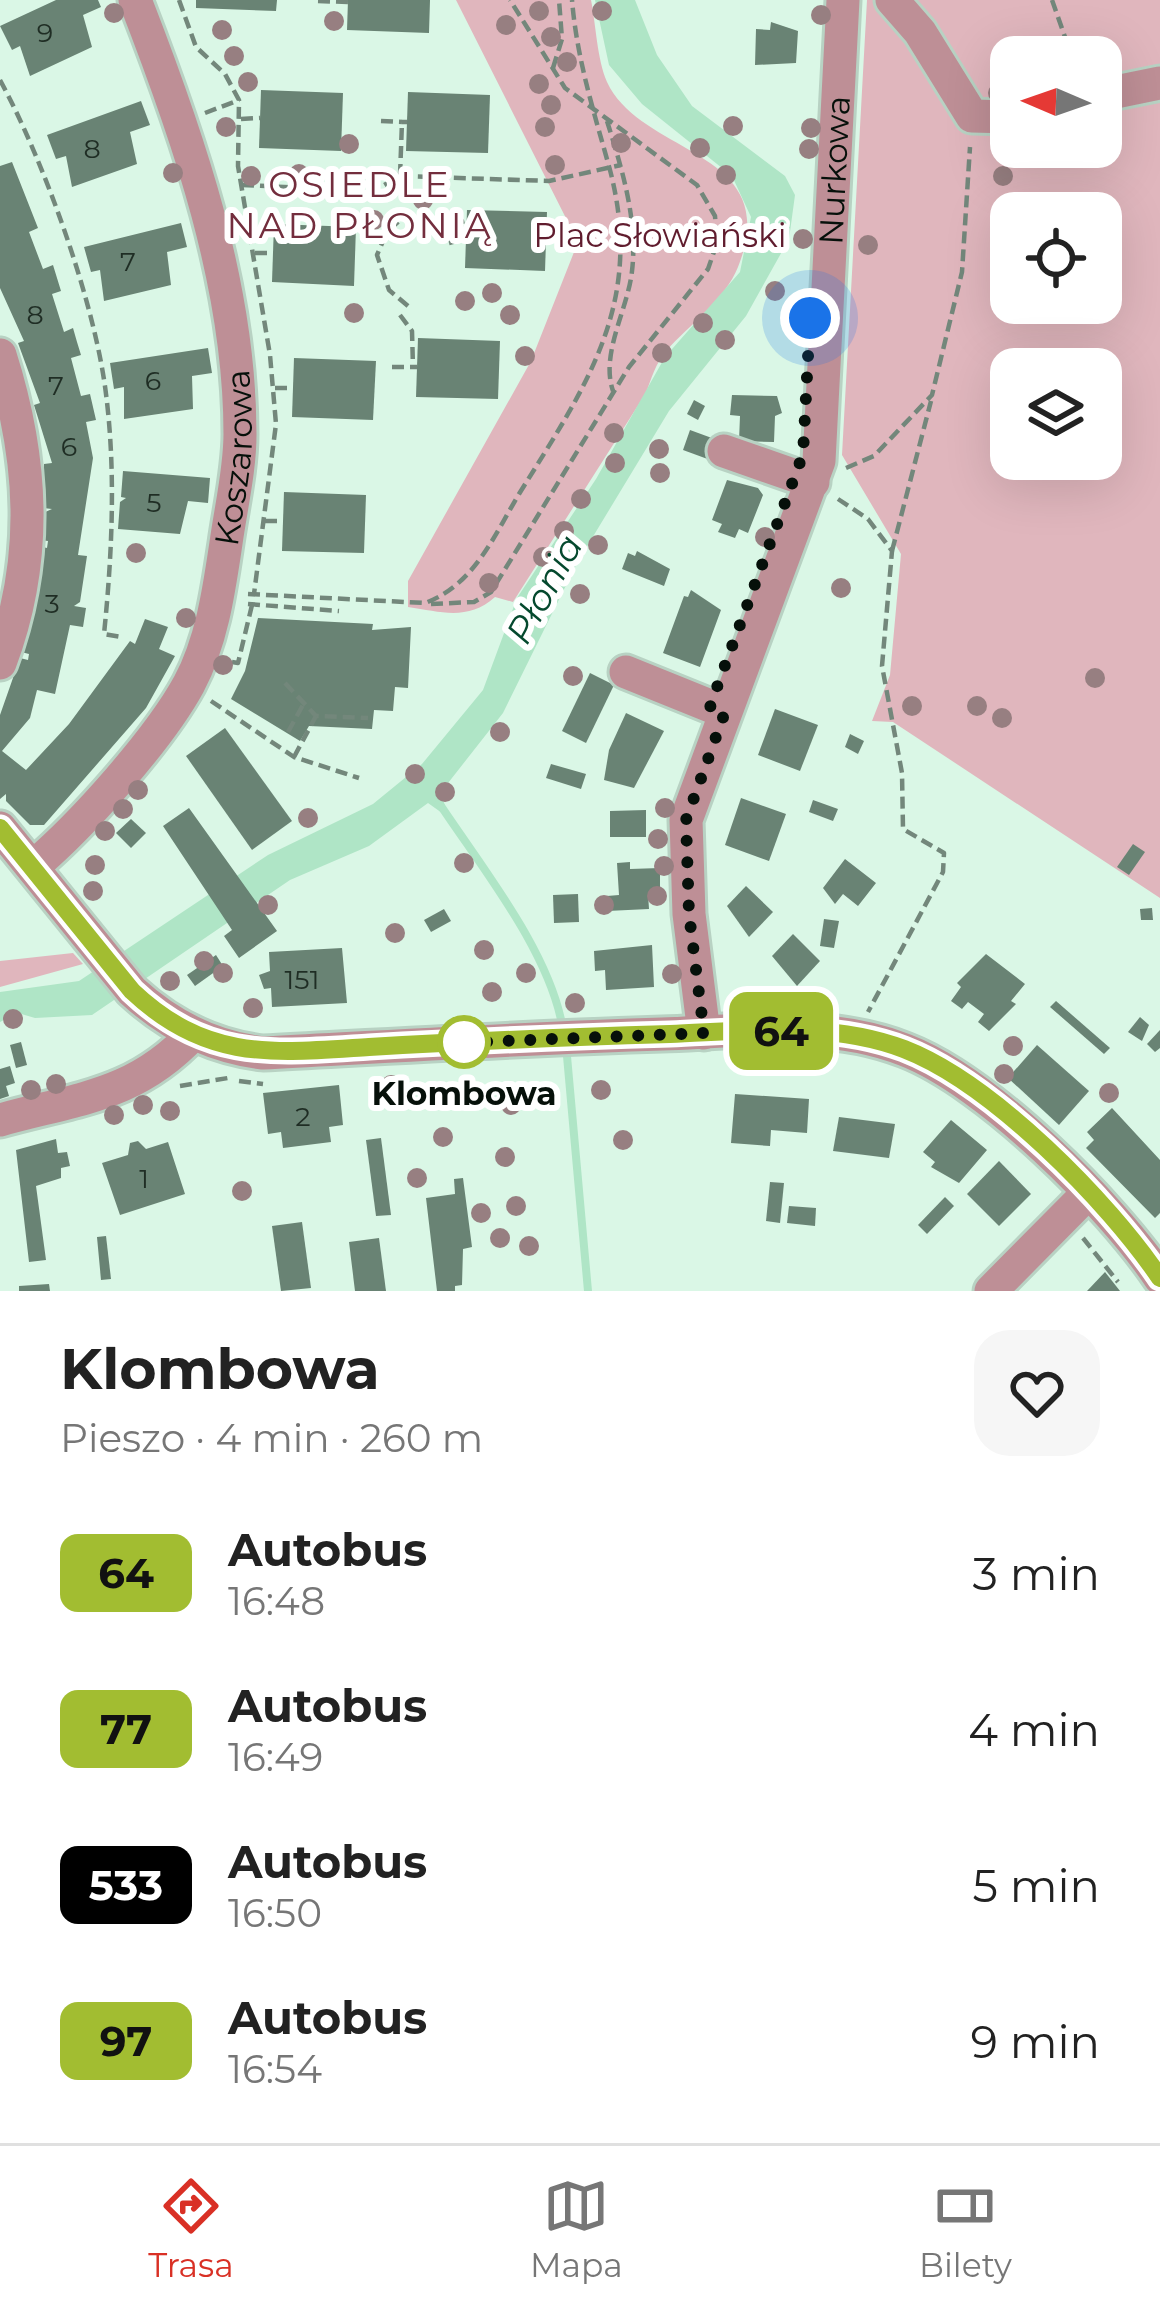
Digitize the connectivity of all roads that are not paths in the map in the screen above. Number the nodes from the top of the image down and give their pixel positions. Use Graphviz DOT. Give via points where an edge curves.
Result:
graph roads {
  1 [pos="135,0"];
  2 [pos="843,0"];
  3 [pos="892,0"];
  4 [pos="1160,83"];
  5 [pos="1122,91"];
  6 [pos="990,116"];
  7 [pos="0,355"];
  8 [pos="724,451"];
  9 [pos="813,482"];
  10 [pos="0,663"];
  11 [pos="626,672"];
  12 [pos="725,712"];
  13 [pos="12,846"];
  14 [pos="704,1033"];
  15 [pos="193,1034"];
  16 [pos="0,1120"];
  17 [pos="1076,1204"];
  18 [pos="1160,1278"];
  19 [pos="991,1291"];
  1 -- 13 [label="street, Koszarowa" via="201,187 233,357 240,434 218,592 196,666 166,719 61,843"];
  2 -- 9 [label="street, Nurkowa"];
  3 -- 6 [label="street" via="973,116"];
  4 -- 5 [label="street"];
  7 -- 10 [label="street" via="25,447 28,532"];
  8 -- 9 [label="street"];
  9 -- 12 [label="street, Nurkowa"];
  11 -- 12 [label="street"];
  12 -- 14 [label="street, Nurkowa" via="686,820"];
  13 -- 15 [label="street" via="132,991"];
  14 -- 15 [label="street" via="263,1053"];
  14 -- 17 [label="street" via="852,1035 905,1050 957,1078"];
  15 -- 16 [label="street" via="162,1068 132,1084"];
  17 -- 18 [label="street"];
  17 -- 19 [label="street"];
}
